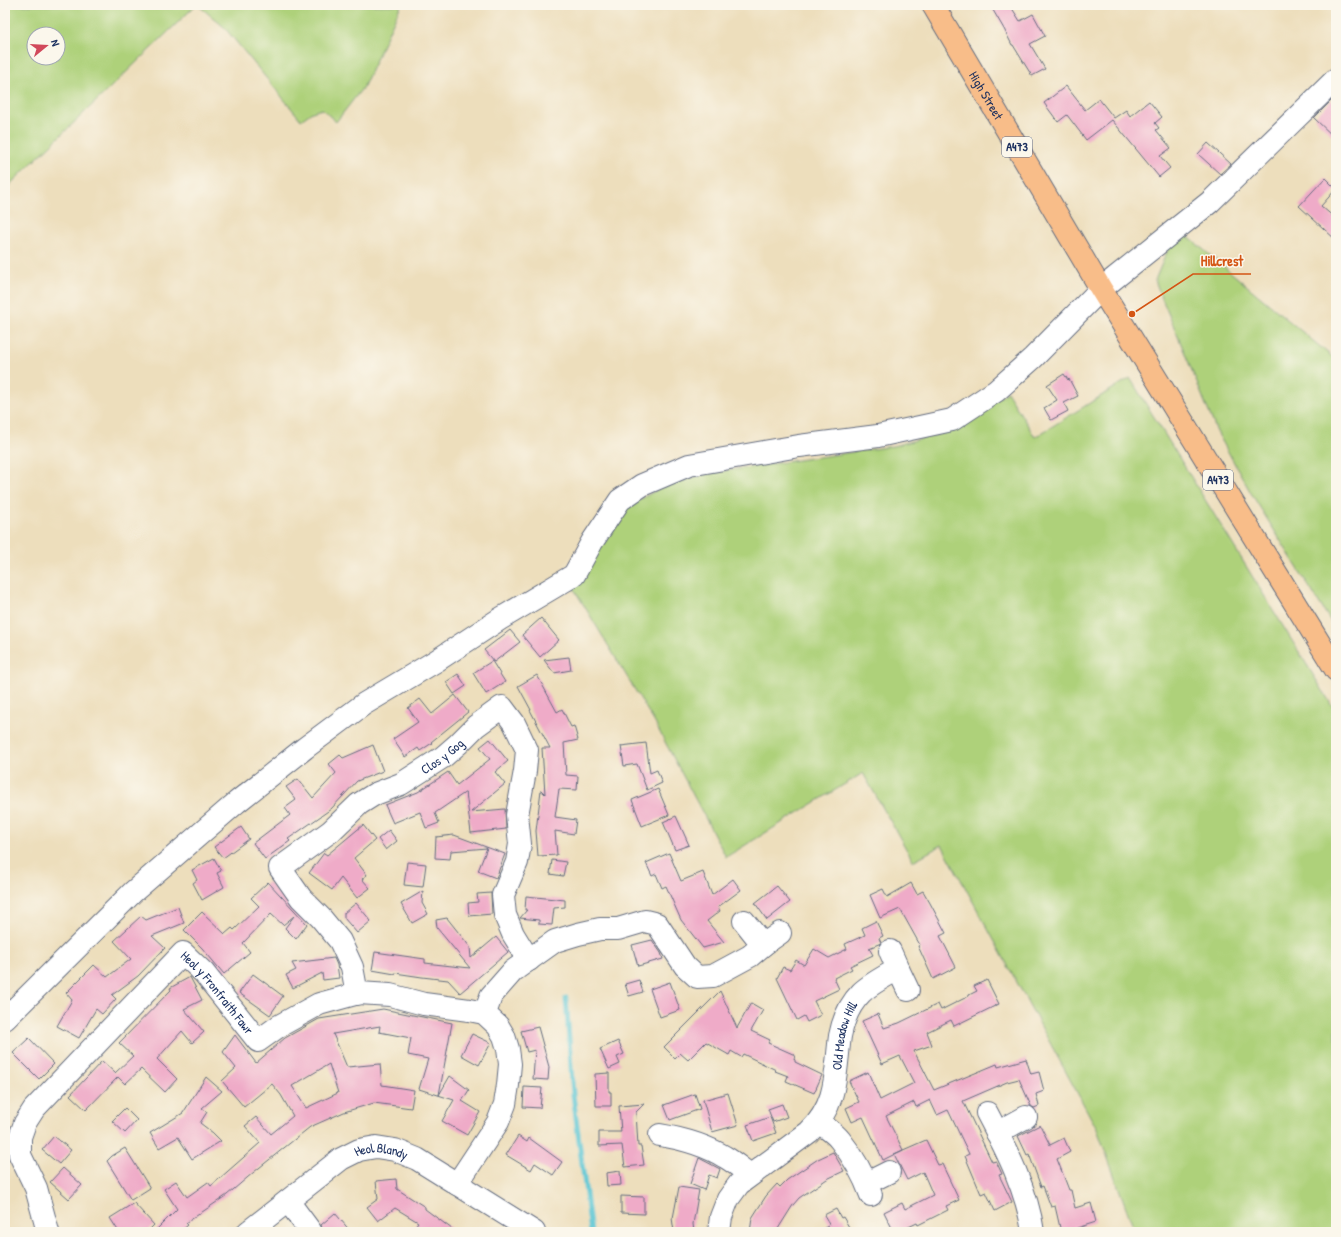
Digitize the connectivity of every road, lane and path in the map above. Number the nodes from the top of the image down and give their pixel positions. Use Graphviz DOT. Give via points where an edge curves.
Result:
graph roads {
  1 [pos="933,5"];
  2 [pos="1336,79"];
  3 [pos="1101,289"];
  4 [pos="1336,670"];
  5 [pos="744,921"];
  6 [pos="529,960"];
  7 [pos="908,990"];
  8 [pos="357,994"];
  9 [pos="484,1014"];
  10 [pos="5,1019"];
  11 [pos="987,1113"];
  12 [pos="1026,1116"];
  13 [pos="819,1122"];
  14 [pos="997,1133"];
  15 [pos="660,1136"];
  16 [pos="889,1172"];
  17 [pos="750,1175"];
  18 [pos="457,1184"];
  19 [pos="288,1201"];
  20 [pos="527,1228"];
  21 [pos="48,1232"];
  22 [pos="248,1232"];
  23 [pos="311,1232"];
  24 [pos="719,1232"];
  25 [pos="1033,1232"];
  1 -- 3 [label="main road, High Street / A473"];
  2 -- 3 [label="street" via="1210,202"];
  3 -- 4 [label="main road, A473"];
  3 -- 10 [label="street" via="1033,358 996,391 952,420 878,436 799,446 689,465 642,485 620,500 574,575 364,704 305,748 237,802 133,892"];
  5 -- 6 [label="street" via="772,939 750,956 713,976 697,977 685,966 657,924 645,921 555,941"];
  6 -- 8 [label="street, Clos y Gog" via="505,915 503,895 517,862 520,844 517,815 527,750 514,723 502,707 476,726 443,757 401,784 375,794 359,804 331,830 280,868 301,898 340,941 352,967"];
  6 -- 9 [label="street" via="513,972 491,996"];
  7 -- 13 [label="street, Old Meadow Hill" via="894,960 852,1005 840,1036 834,1091"];
  8 -- 9 [label="street, Heol y Fronfraith Fawr" via="390,995 424,1004"];
  8 -- 21 [label="street, Heol y Fronfraith Fawr" via="319,1004 258,1041 204,973 183,953 34,1108 25,1123 20,1136 20,1154 36,1188"];
  9 -- 18 [label="street, Heol y Fronfraith Fawr" via="498,1026 508,1049 510,1064 505,1104 498,1122"];
  11 -- 14 [label="street"];
  12 -- 14 [label="street"];
  13 -- 16 [label="street" via="840,1139 869,1189"];
  13 -- 17 [label="street, Old Meadow Hill"];
  14 -- 25 [label="street" via="1024,1190"];
  15 -- 17 [label="street" via="681,1138 700,1144 726,1157"];
  17 -- 24 [label="street, Old Meadow Hill" via="739,1184 728,1199 721,1217"];
  18 -- 19 [label="street, Heol Blandy" via="417,1159 395,1150 376,1147 359,1150 341,1160"];
  18 -- 20 [label="street, Heol Blandy"];
  19 -- 22 [label="street, Heol Blandy"];
  19 -- 23 [label="street"];
}
